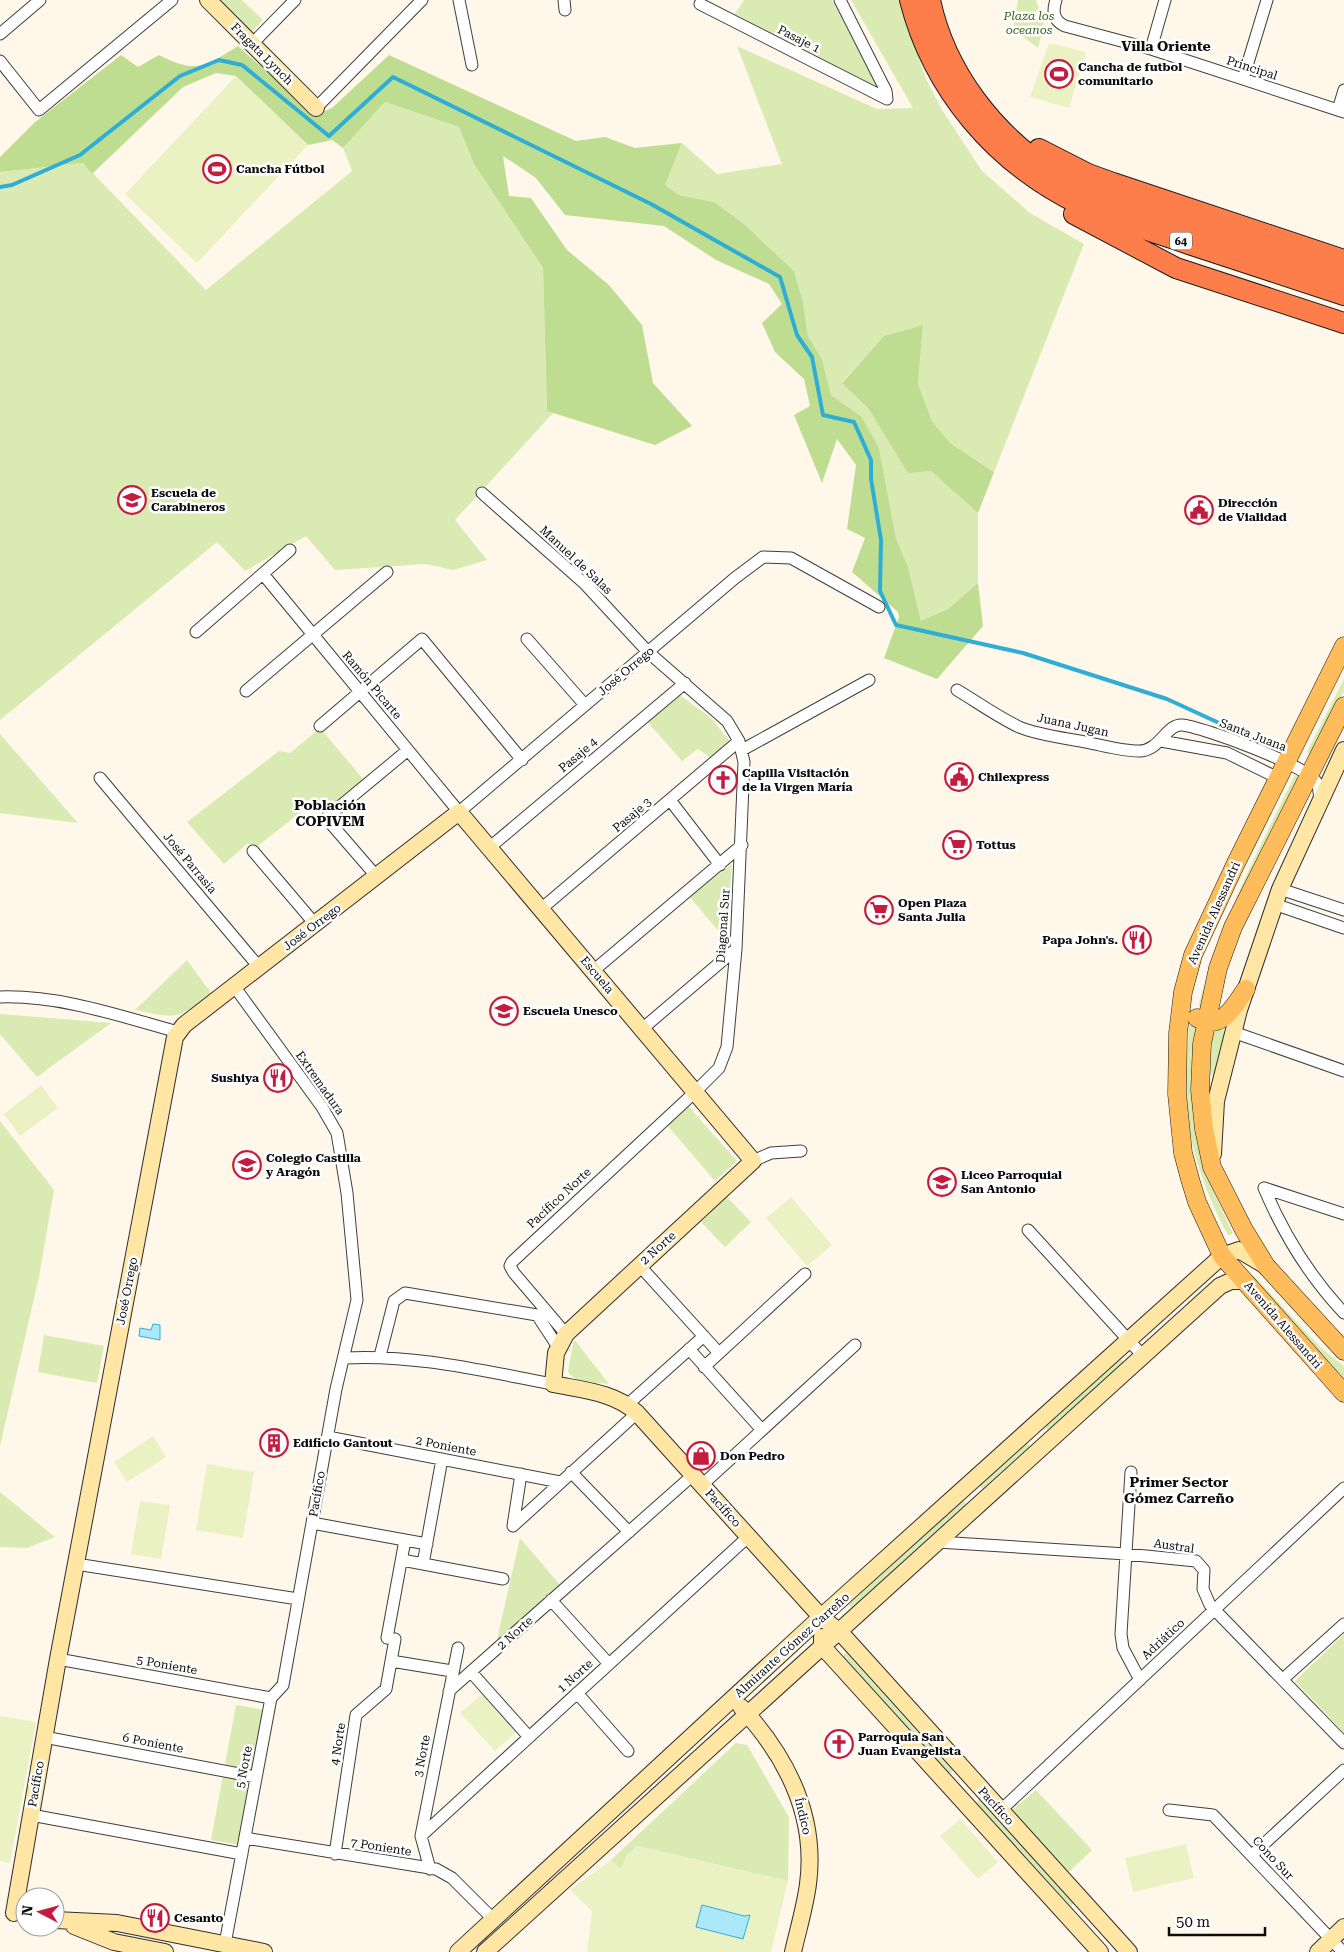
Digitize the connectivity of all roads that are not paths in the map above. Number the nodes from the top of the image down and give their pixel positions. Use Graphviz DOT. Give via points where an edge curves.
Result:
graph roads {
  1 [pos="40,0"];
  2 [pos="172,0"];
  3 [pos="208,0"];
  4 [pos="296,0"];
  5 [pos="422,0"];
  6 [pos="458,0"];
  7 [pos="840,0"];
  8 [pos="910,0"];
  9 [pos="930,0"];
  10 [pos="1056,0"];
  11 [pos="1165,0"];
  12 [pos="1267,0"];
  13 [pos="700,4"];
  14 [pos="0,34"];
  15 [pos="252,44"];
  16 [pos="1150,49"];
  17 [pos="0,61"];
  18 [pos="472,65"];
  19 [pos="1243,79"];
  20 [pos="1344,90"];
  21 [pos="316,108"];
  22 [pos="1341,111"];
  23 [pos="986,113"];
  24 [pos="1025,172"];
  25 [pos="1344,260"];
  26 [pos="1344,279"];
  27 [pos="1344,295"];
  28 [pos="1344,323"];
  29 [pos="482,493"];
  30 [pos="290,550"];
  31 [pos="386,572"];
  32 [pos="263,574"];
  33 [pos="879,607"];
  34 [pos="196,632"];
  35 [pos="313,635"];
  36 [pos="527,638"];
  37 [pos="1344,646"];
  38 [pos="648,652"];
  39 [pos="869,680"];
  40 [pos="685,683"];
  41 [pos="957,690"];
  42 [pos="246,691"];
  43 [pos="360,692"];
  44 [pos="585,705"];
  45 [pos="1344,706"];
  46 [pos="320,726"];
  47 [pos="1161,741"];
  48 [pos="740,745"];
  49 [pos="408,750"];
  50 [pos="1344,750"];
  51 [pos="522,760"];
  52 [pos="1339,769"];
  53 [pos="1282,770"];
  54 [pos="1310,776"];
  55 [pos="100,778"];
  56 [pos="1320,798"];
  57 [pos="670,800"];
  58 [pos="460,812"];
  59 [pos="742,845"];
  60 [pos="489,848"];
  61 [pos="253,851"];
  62 [pos="720,865"];
  63 [pos="377,877"];
  64 [pos="1277,896"];
  65 [pos="541,909"];
  66 [pos="1344,910"];
  67 [pos="315,924"];
  68 [pos="1344,928"];
  69 [pos="736,949"];
  70 [pos="1193,955"];
  71 [pos="260,966"];
  72 [pos="593,971"];
  73 [pos="234,986"];
  74 [pos="1246,989"];
  75 [pos="0,997"];
  76 [pos="1205,1021"];
  77 [pos="642,1029"];
  78 [pos="178,1032"];
  79 [pos="1232,1032"];
  80 [pos="1344,1071"];
  81 [pos="695,1092"];
  82 [pos="801,1151"];
  83 [pos="753,1161"];
  84 [pos="1212,1167"];
  85 [pos="1344,1214"];
  86 [pos="1028,1230"];
  87 [pos="1222,1256"];
  88 [pos="639,1265"];
  89 [pos="1266,1266"];
  90 [pos="805,1274"];
  91 [pos="1244,1281"];
  92 [pos="1344,1313"];
  93 [pos="704,1336"];
  94 [pos="562,1340"];
  95 [pos="1129,1340"];
  96 [pos="855,1345"];
  97 [pos="689,1350"];
  98 [pos="1344,1351"];
  99 [pos="719,1353"];
  100 [pos="380,1356"];
  101 [pos="1143,1356"];
  102 [pos="344,1358"];
  103 [pos="704,1366"];
  104 [pos="552,1384"];
  105 [pos="1344,1394"];
  106 [pos="632,1409"];
  107 [pos="762,1430"];
  108 [pos="1028,1430"];
  109 [pos="328,1437"];
  110 [pos="1043,1447"];
  111 [pos="442,1459"];
  112 [pos="571,1472"];
  113 [pos="1131,1472"];
  114 [pos="521,1474"];
  115 [pos="697,1480"];
  116 [pos="560,1482"];
  117 [pos="1344,1488"];
  118 [pos="964,1489"];
  119 [pos="978,1506"];
  120 [pos="312,1523"];
  121 [pos="629,1532"];
  122 [pos="748,1536"];
  123 [pos="405,1540"];
  124 [pos="938,1542"];
  125 [pos="427,1544"];
  126 [pos="1126,1554"];
  127 [pos="402,1560"];
  128 [pos="76,1564"];
  129 [pos="423,1564"];
  130 [pos="503,1579"];
  131 [pos="298,1599"];
  132 [pos="551,1600"];
  133 [pos="1214,1610"];
  134 [pos="821,1617"];
  135 [pos="1344,1624"];
  136 [pos="840,1632"];
  137 [pos="822,1646"];
  138 [pos="458,1648"];
  139 [pos="58,1659"];
  140 [pos="391,1661"];
  141 [pos="609,1664"];
  142 [pos="452,1671"];
  143 [pos="471,1672"];
  144 [pos="1283,1679"];
  145 [pos="1140,1680"];
  146 [pos="449,1691"];
  147 [pos="577,1694"];
  148 [pos="271,1698"];
  149 [pos="733,1698"];
  150 [pos="748,1714"];
  151 [pos="44,1737"];
  152 [pos="530,1737"];
  153 [pos="1344,1743"];
  154 [pos="628,1751"];
  155 [pos="1344,1770"];
  156 [pos="256,1777"];
  157 [pos="1000,1810"];
  158 [pos="1170,1810"];
  159 [pos="31,1815"];
  160 [pos="421,1836"];
  161 [pos="245,1838"];
  162 [pos="242,1854"];
  163 [pos="335,1854"];
  164 [pos="1252,1855"];
  165 [pos="430,1868"];
  166 [pos="13,1913"];
  167 [pos="494,1920"];
  168 [pos="65,1921"];
  169 [pos="65,1923"];
  170 [pos="117,1923"];
  171 [pos="1344,1927"];
  172 [pos="1331,1939"];
  173 [pos="225,1944"];
  174 [pos="113,1947"];
  175 [pos="165,1952"];
  176 [pos="264,1952"];
  177 [pos="458,1952"];
  178 [pos="485,1952"];
  179 [pos="793,1952"];
  180 [pos="1100,1952"];
  181 [pos="1129,1952"];
  182 [pos="1318,1952"];
  183 [pos="1342,1952"];
  1 -- 14 [label="street"];
  2 -- 17 [label="street" via="38,110"];
  3 -- 15 [label="street, Fragata Lynch"];
  4 -- 15 [label="street"];
  5 -- 21 [label="street"];
  6 -- 18 [label="street"];
  7 -- 13 [label="street, Pasaje 1" via="886,91 887,99"];
  8 -- 24 [label="highway, 64" via="922,38 945,84 983,134"];
  9 -- 23 [label="highway, 64" via="953,63"];
  10 -- 16 [label="street, Principal" via="1056,18 1065,26"];
  11 -- 16 [label="street"];
  12 -- 19 [label="street"];
  15 -- 21 [label="street, Fragata Lynch"];
  16 -- 19 [label="street, Principal"];
  19 -- 22 [label="street, Principal"];
  20 -- 22 [label="street"];
  23 -- 25 [label="highway" via="1040,149 1088,174"];
  23 -- 26 [label="highway, 64" via="1028,154 1056,174 1086,189 1129,207"];
  24 -- 27 [label="highway, 64" via="1098,212"];
  24 -- 28 [label="highway" via="1080,217 1176,268"];
  29 -- 38 [label="street, Manuel de Salas" via="584,584"];
  30 -- 32 [label="street"];
  31 -- 35 [label="street"];
  32 -- 34 [label="street"];
  32 -- 35 [label="street, Ramón Picarte"];
  33 -- 38 [label="street, José Orrego" via="791,558 763,557"];
  35 -- 42 [label="street"];
  35 -- 43 [label="street, Ramón Picarte"];
  36 -- 44 [label="street"];
  37 -- 53 [label="main road, Avenida Alessandri"];
  38 -- 40 [label="street, Diagonal Sur"];
  38 -- 44 [label="street, José Orrego"];
  39 -- 48 [label="street"];
  40 -- 48 [label="street, Diagonal Sur" via="727,721"];
  40 -- 60 [label="street, Pasaje 4"];
  41 -- 47 [label="street, Juana Jugan" via="1019,727 1039,733 1139,751 1151,749"];
  43 -- 46 [label="street"];
  43 -- 49 [label="street, Ramón Picarte"];
  43 -- 51 [label="street" via="422,639"];
  44 -- 51 [label="street, José Orrego"];
  45 -- 54 [label="main road, Avenida Alessandri"];
  47 -- 53 [label="street" via="1227,753"];
  47 -- 53 [label="street, Santa Juana" via="1172,728 1182,725 1233,739"];
  48 -- 57 [label="street, Pasaje 3"];
  48 -- 59 [label="street, Diagonal Sur" via="744,762"];
  49 -- 58 [label="street, Ramón Picarte"];
  49 -- 63 [label="street" via="326,818"];
  50 -- 52 [label="street"];
  51 -- 58 [label="street, José Orrego"];
  52 -- 56 [label="street"];
  53 -- 54 [label="street"];
  53 -- 70 [label="main road, Avenida Alessandri"];
  54 -- 56 [label="street" via="1317,783"];
  54 -- 76 [label="main road, Avenida Alessandri" via="1233,927 1218,968"];
  55 -- 71 [label="street, José Parrasia"];
  56 -- 64 [label="street"];
  57 -- 62 [label="street"];
  57 -- 65 [label="street, Pasaje 3"];
  58 -- 60 [label="street, Escuela"];
  58 -- 63 [label="street, José Orrego"];
  59 -- 62 [label="street"];
  59 -- 69 [label="street, Diagonal Sur"];
  60 -- 65 [label="street, Escuela"];
  61 -- 67 [label="street"];
  62 -- 72 [label="street"];
  63 -- 67 [label="street, José Orrego"];
  64 -- 66 [label="street"];
  64 -- 68 [label="street"];
  64 -- 74 [label="street"];
  65 -- 72 [label="street, Escuela"];
  67 -- 71 [label="street, José Orrego"];
  69 -- 77 [label="street"];
  69 -- 81 [label="street, Diagonal Sur" via="725,1054 719,1068"];
  70 -- 76 [label="main road" via="1190,1009 1195,1017"];
  70 -- 87 [label="main road, Avenida Alessandri" via="1183,992 1178,1033 1180,1127 1197,1202"];
  71 -- 73 [label="street, José Orrego"];
  72 -- 77 [label="street, Escuela"];
  73 -- 78 [label="street, José Orrego"];
  73 -- 102 [label="street, Extremadura" via="322,1107 339,1141 357,1300"];
  74 -- 76 [label="main road" via="1228,1015 1217,1021"];
  74 -- 79 [label="street"];
  75 -- 78 [label="street" via="38,998 83,1006"];
  76 -- 84 [label="main road, Avenida Alessandri" via="1200,1090"];
  77 -- 81 [label="street, Escuela"];
  78 -- 128 [label="street, José Orrego"];
  79 -- 80 [label="street"];
  79 -- 84 [label="street" via="1216,1101"];
  81 -- 83 [label="street, Escuela"];
  81 -- 94 [label="street, Pacífico Norte" via="512,1262 511,1270"];
  82 -- 83 [label="street, 2 Norte" via="771,1153"];
  83 -- 88 [label="street, 2 Norte"];
  84 -- 89 [label="main road, Avenida Alessandri"];
  85 -- 92 [label="street" via="1264,1188 1301,1260"];
  86 -- 95 [label="street"];
  87 -- 89 [label="street, Avenida Alessandri" via="1239,1250"];
  87 -- 91 [label="main road, Avenida Alessandri"];
  87 -- 95 [label="street, Almirante Gómez Carreño"];
  88 -- 93 [label="street"];
  88 -- 94 [label="street, 2 Norte"];
  89 -- 98 [label="main road, Avenida Alessandri"];
  90 -- 99 [label="street"];
  91 -- 101 [label="street, Almirante Gómez Carreño" via="1231,1281 1220,1286"];
  91 -- 105 [label="main road, Avenida Alessandri"];
  93 -- 97 [label="street"];
  93 -- 99 [label="street"];
  94 -- 100 [label="street" via="537,1315 405,1293 394,1301"];
  94 -- 104 [label="street"];
  95 -- 101 [label="street"];
  95 -- 108 [label="street, Almirante Gómez Carreño"];
  96 -- 107 [label="street, 2 Norte"];
  97 -- 103 [label="street"];
  97 -- 106 [label="street"];
  99 -- 103 [label="street"];
  100 -- 102 [label="street, Pacífico"];
  100 -- 104 [label="street, Pacífico" via="432,1361"];
  101 -- 110 [label="street, Almirante Gómez Carreño"];
  102 -- 109 [label="street, Pacífico"];
  103 -- 107 [label="street"];
  104 -- 106 [label="street, Pacífico" via="605,1395"];
  106 -- 112 [label="street"];
  106 -- 115 [label="street, Pacífico"];
  107 -- 115 [label="street, 2 Norte"];
  108 -- 110 [label="street"];
  108 -- 118 [label="street, Almirante Gómez Carreño"];
  109 -- 111 [label="street, 2 Poniente"];
  109 -- 120 [label="street, Pacífico"];
  110 -- 119 [label="street, Almirante Gómez Carreño"];
  111 -- 114 [label="street, 2 Poniente"];
  111 -- 125 [label="street"];
  112 -- 116 [label="street"];
  112 -- 121 [label="street"];
  113 -- 126 [label="street"];
  114 -- 116 [label="street, 2 Poniente"];
  114 -- 116 [label="street" via="513,1526"];
  115 -- 121 [label="street, 2 Norte"];
  115 -- 122 [label="street, Pacífico"];
  117 -- 133 [label="street, Adriático"];
  118 -- 119 [label="street"];
  118 -- 134 [label="street, Almirante Gómez Carreño"];
  119 -- 124 [label="street, Almirante Gómez Carreño"];
  120 -- 123 [label="street"];
  120 -- 131 [label="street, Pacífico"];
  121 -- 132 [label="street, 2 Norte"];
  122 -- 134 [label="street, Pacífico"];
  122 -- 141 [label="street, 1 Norte"];
  123 -- 125 [label="street"];
  123 -- 127 [label="street, 4 Norte"];
  124 -- 126 [label="street, Austral"];
  124 -- 136 [label="street, Almirante Gómez Carreño"];
  125 -- 129 [label="street"];
  126 -- 133 [label="street, Austral" via="1199,1563 1204,1574 1205,1595"];
  126 -- 145 [label="street" via="1121,1634 1123,1648"];
  127 -- 129 [label="street"];
  127 -- 140 [label="street, 4 Norte" via="388,1638 395,1639"];
  128 -- 131 [label="street"];
  128 -- 139 [label="street, Pacífico"];
  129 -- 130 [label="street"];
  131 -- 148 [label="street, 5 Norte" via="283,1684"];
  132 -- 141 [label="street"];
  132 -- 143 [label="street, 2 Norte"];
  133 -- 144 [label="street, Austral"];
  133 -- 145 [label="street, Adriático"];
  134 -- 136 [label="street, Pacífico"];
  134 -- 137 [label="street"];
  134 -- 149 [label="street, Almirante Gómez Carreño"];
  135 -- 144 [label="street"];
  136 -- 137 [label="street, Almirante Gómez Carreño"];
  136 -- 157 [label="street, Pacífico"];
  137 -- 150 [label="street, Almirante Gómez Carreño"];
  137 -- 180 [label="street, Pacífico"];
  138 -- 142 [label="street, 3 Norte"];
  139 -- 148 [label="street, 5 Poniente"];
  139 -- 151 [label="street, Pacífico"];
  140 -- 142 [label="street"];
  140 -- 163 [label="street, 4 Norte" via="386,1689 356,1716"];
  141 -- 147 [label="street, 1 Norte"];
  142 -- 146 [label="street, 3 Norte"];
  143 -- 146 [label="street, 2 Norte"];
  143 -- 152 [label="street"];
  144 -- 153 [label="street, Austral"];
  145 -- 157 [label="street, Adriático"];
  146 -- 160 [label="street, 3 Norte"];
  147 -- 152 [label="street, 1 Norte"];
  147 -- 154 [label="street"];
  148 -- 156 [label="street, 5 Norte"];
  149 -- 150 [label="street, Índico"];
  149 -- 167 [label="street, Almirante Gómez Carreño"];
  150 -- 178 [label="street, Almirante Gómez Carreño"];
  150 -- 179 [label="street, Índico" via="789,1772 806,1826 808,1883"];
  151 -- 156 [label="street, 6 Poniente"];
  151 -- 159 [label="street, Pacífico"];
  152 -- 160 [label="street, 1 Norte"];
  155 -- 164 [label="street"];
  156 -- 161 [label="street, 5 Norte"];
  157 -- 181 [label="street, Pacífico"];
  158 -- 164 [label="street, Cono Sur" via="1213,1815"];
  159 -- 162 [label="street"];
  159 -- 166 [label="street, Pacífico"];
  160 -- 165 [label="street, 3 Norte"];
  161 -- 162 [label="street, 5 Norte"];
  161 -- 163 [label="street, 7 Poniente"];
  162 -- 173 [label="street, 5 Norte"];
  163 -- 165 [label="street, 7 Poniente"];
  164 -- 172 [label="street, Cono Sur"];
  165 -- 167 [label="street, 7 Poniente" via="452,1878"];
  167 -- 177 [label="street, Almirante Gómez Carreño"];
  168 -- 170 [label="street"];
  169 -- 174 [label="street"];
  170 -- 173 [label="street"];
  170 -- 174 [label="street"];
  171 -- 172 [label="street"];
  172 -- 182 [label="street"];
  172 -- 183 [label="street, Cono Sur"];
  173 -- 176 [label="street"];
  174 -- 175 [label="street"];
}
